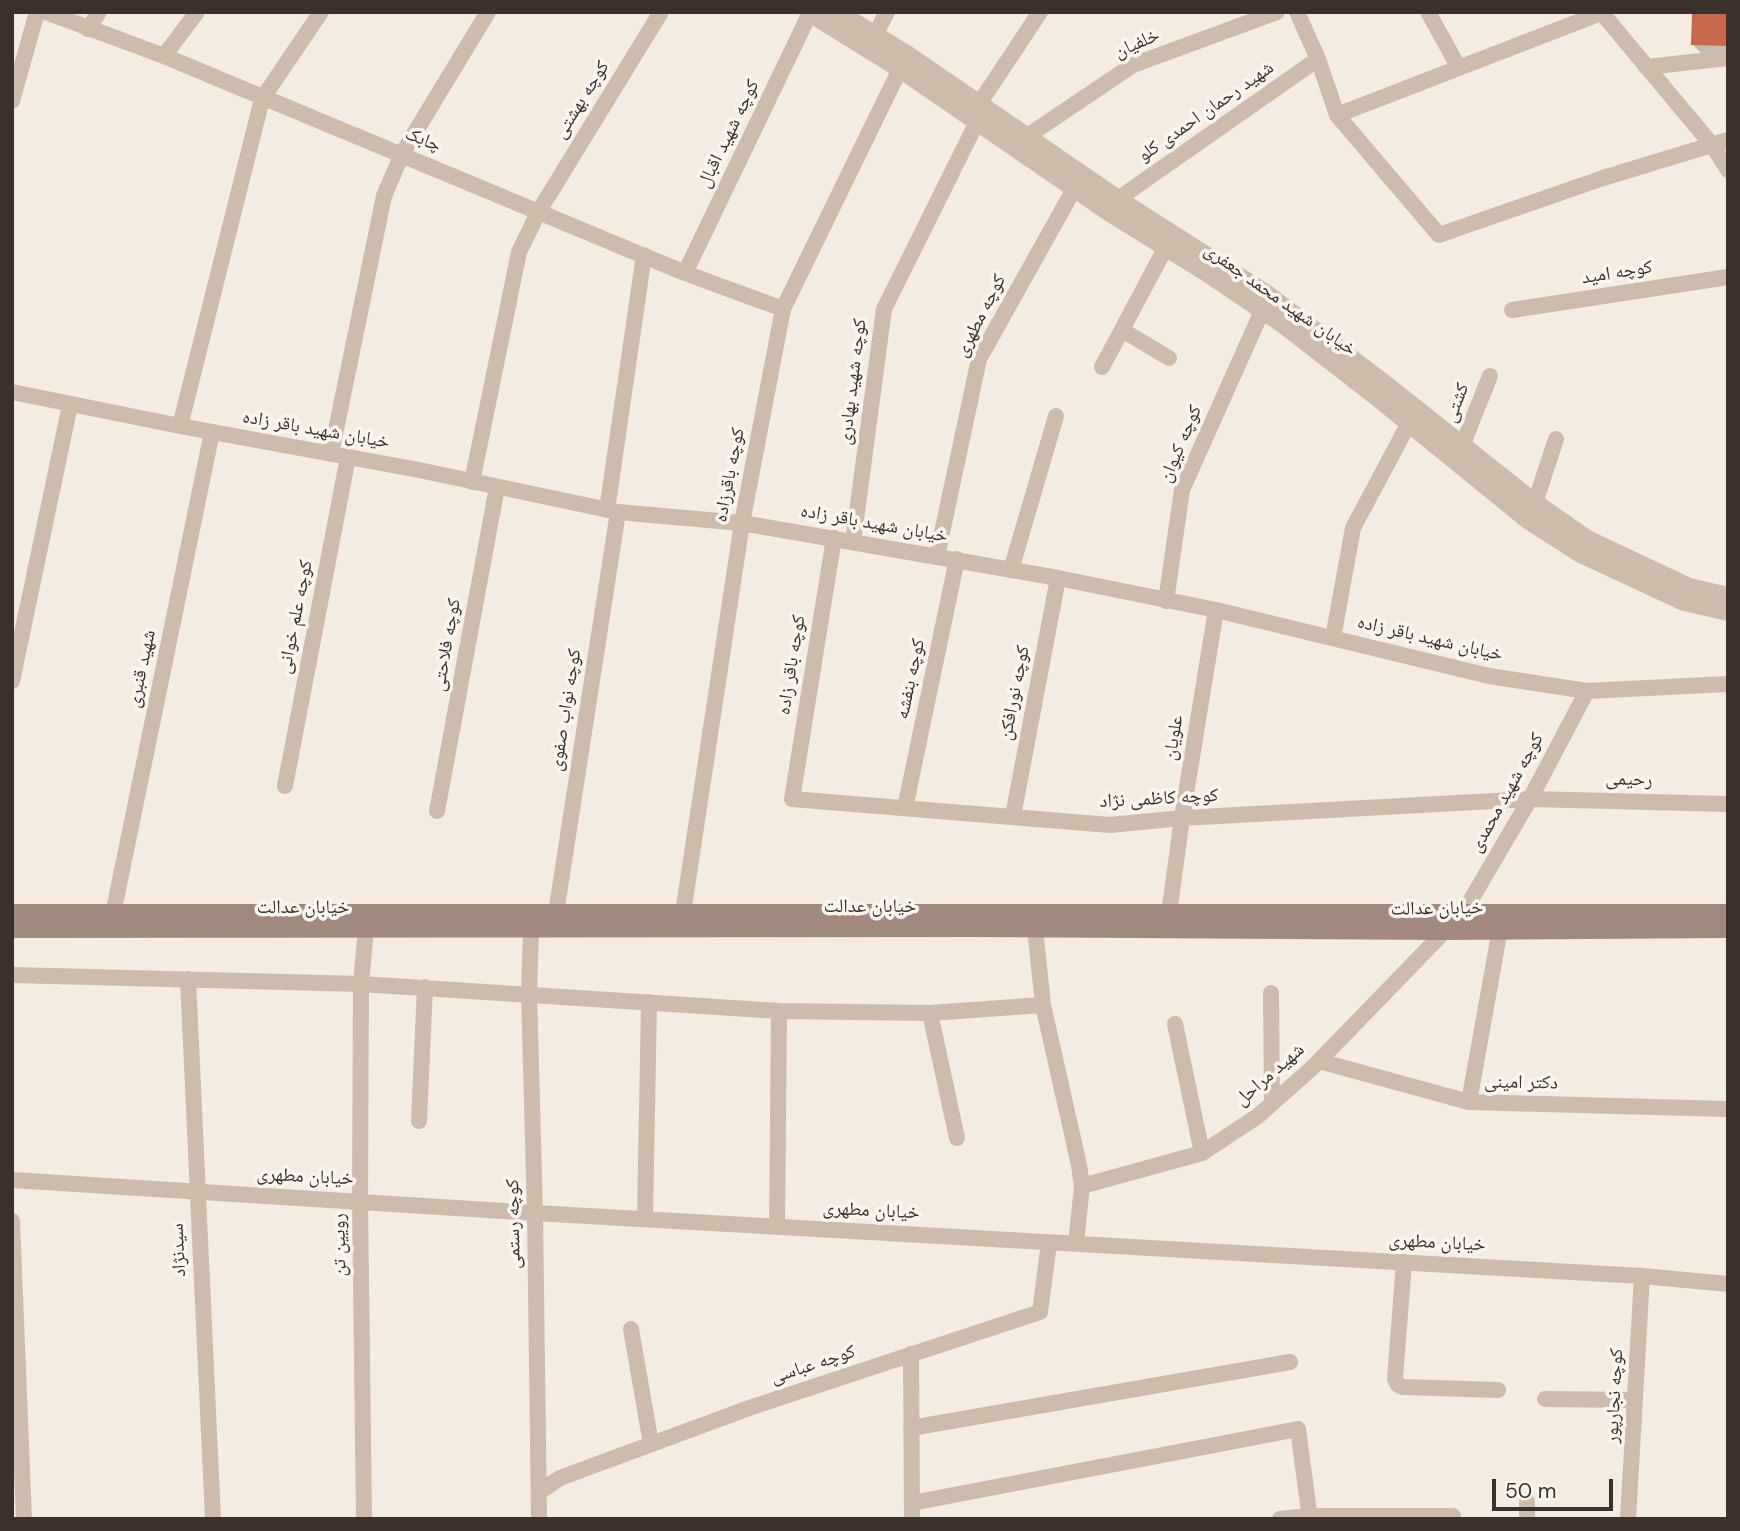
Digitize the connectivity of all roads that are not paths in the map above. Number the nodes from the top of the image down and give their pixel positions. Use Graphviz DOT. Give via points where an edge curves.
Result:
graph roads {
  1 [pos="37,12"];
  2 [pos="46,12"];
  3 [pos="99,12"];
  4 [pos="197,12"];
  5 [pos="321,12"];
  6 [pos="488,12"];
  7 [pos="661,12"];
  8 [pos="838,12"];
  9 [pos="887,12"];
  10 [pos="1040,12"];
  11 [pos="1277,12"];
  12 [pos="1297,12"];
  13 [pos="1428,12"];
  14 [pos="1601,12"];
  15 [pos="809,13"];
  16 [pos="88,29"];
  17 [pos="875,35"];
  18 [pos="164,56"];
  19 [pos="1728,58"];
  20 [pos="1318,59"];
  21 [pos="1646,67"];
  22 [pos="1459,68"];
  23 [pos="900,69"];
  24 [pos="262,99"];
  25 [pos="12,101"];
  26 [pos="978,113"];
  27 [pos="1337,115"];
  28 [pos="1026,137"];
  29 [pos="1720,143"];
  30 [pos="402,154"];
  31 [pos="1728,170"];
  32 [pos="1074,189"];
  33 [pos="1118,200"];
  34 [pos="539,211"];
  35 [pos="1166,247"];
  36 [pos="644,255"];
  37 [pos="685,273"];
  38 [pos="1728,277"];
  39 [pos="783,309"];
  40 [pos="1512,310"];
  41 [pos="1262,311"];
  42 [pos="1122,330"];
  43 [pos="1169,358"];
  44 [pos="1102,367"];
  45 [pos="1490,376"];
  46 [pos="12,392"];
  47 [pos="70,405"];
  48 [pos="1056,416"];
  49 [pos="1409,423"];
  50 [pos="180,426"];
  51 [pos="212,432"];
  52 [pos="1556,439"];
  53 [pos="1462,446"];
  54 [pos="331,454"];
  55 [pos="348,457"];
  56 [pos="472,482"];
  57 [pos="497,486"];
  58 [pos="1534,502"];
  59 [pos="612,511"];
  60 [pos="1529,521"];
  61 [pos="742,523"];
  62 [pos="834,538"];
  63 [pos="853,542"];
  64 [pos="937,556"];
  65 [pos="957,559"];
  66 [pos="1011,570"];
  67 [pos="1058,578"];
  68 [pos="1728,596"];
  69 [pos="1166,601"];
  70 [pos="1216,610"];
  71 [pos="1728,612"];
  72 [pos="1333,638"];
  73 [pos="12,681"];
  74 [pos="1728,684"];
  75 [pos="1587,691"];
  76 [pos="285,786"];
  77 [pos="792,799"];
  78 [pos="1530,799"];
  79 [pos="1728,804"];
  80 [pos="905,808"];
  81 [pos="437,811"];
  82 [pos="1013,816"];
  83 [pos="1182,818"];
  84 [pos="12,913"];
  85 [pos="556,913"];
  86 [pos="683,913"];
  87 [pos="113,914"];
  88 [pos="1169,914"];
  89 [pos="1728,914"];
  90 [pos="1462,915"];
  91 [pos="1035,928"];
  92 [pos="12,929"];
  93 [pos="366,929"];
  94 [pos="531,929"];
  95 [pos="1500,929"];
  96 [pos="1728,929"];
  97 [pos="1445,931"];
  98 [pos="12,975"];
  99 [pos="188,979"];
  100 [pos="361,984"];
  101 [pos="425,987"];
  102 [pos="529,993"];
  103 [pos="1271,993"];
  104 [pos="649,1002"];
  105 [pos="1043,1005"];
  106 [pos="779,1010"];
  107 [pos="930,1013"];
  108 [pos="1175,1024"];
  109 [pos="1319,1061"];
  110 [pos="1469,1102"];
  111 [pos="1272,1104"];
  112 [pos="1728,1109"];
  113 [pos="419,1121"];
  114 [pos="957,1138"];
  115 [pos="1202,1153"];
  116 [pos="12,1180"];
  117 [pos="1082,1186"];
  118 [pos="197,1192"];
  119 [pos="360,1201"];
  120 [pos="536,1213"];
  121 [pos="645,1219"];
  122 [pos="12,1221"];
  123 [pos="777,1227"];
  124 [pos="1049,1243"];
  125 [pos="1076,1243"];
  126 [pos="1404,1262"];
  127 [pos="1642,1276"];
  128 [pos="1728,1284"];
  129 [pos="631,1329"];
  130 [pos="911,1354"];
  131 [pos="1290,1363"];
  132 [pos="1497,1390"];
  133 [pos="1545,1399"];
  134 [pos="1635,1400"];
  135 [pos="911,1428"];
  136 [pos="652,1444"];
  137 [pos="539,1492"];
  138 [pos="1527,1502"];
  139 [pos="912,1511"];
  140 [pos="1453,1516"];
  141 [pos="1310,1517"];
  142 [pos="24,1519"];
  143 [pos="214,1519"];
  144 [pos="365,1519"];
  145 [pos="539,1519"];
  146 [pos="1280,1519"];
  147 [pos="1527,1519"];
  148 [pos="1629,1519"];
  1 -- 25 [label="street"];
  2 -- 16 [label="street, چابک"];
  3 -- 16 [label="street"];
  4 -- 18 [label="street"];
  5 -- 24 [label="street"];
  6 -- 30 [label="street"];
  7 -- 34 [label="street, کوچه بهشتی"];
  8 -- 17 [label="street, خیابان شهید محمد جعفری"];
  9 -- 17 [label="street"];
  10 -- 26 [label="street, کوچه شهید بهادری"];
  11 -- 28 [label="street, خلفیان" via="1133,65"];
  12 -- 20 [label="street"];
  13 -- 22 [label="street"];
  14 -- 21 [label="street"];
  14 -- 22 [label="street"];
  15 -- 23 [label="street, خیابان شهید محمد جعفری"];
  15 -- 37 [label="street, کوچه شهید اقبال"];
  16 -- 18 [label="street, چابک"];
  17 -- 26 [label="street, خیابان شهید محمد جعفری"];
  18 -- 24 [label="street, چابک"];
  19 -- 21 [label="street"];
  20 -- 27 [label="street"];
  20 -- 33 [label="street, شهید رحمان احمدی کلو"];
  21 -- 29 [label="street"];
  22 -- 27 [label="street"];
  23 -- 26 [label="street, خیابان شهید محمد جعفری"];
  23 -- 39 [label="street, کوچه باقرزاده"];
  24 -- 30 [label="street, چابک"];
  24 -- 50 [label="street"];
  26 -- 28 [label="street, خیابان شهید محمد جعفری"];
  26 -- 32 [label="street, خیابان شهید محمد جعفری"];
  26 -- 63 [label="street, کوچه شهید بهادری" via="884,309"];
  27 -- 29 [label="street" via="1439,235"];
  28 -- 33 [label="street, خیابان شهید محمد جعفری"];
  29 -- 31 [label="street"];
  30 -- 34 [label="street, چابک"];
  30 -- 54 [label="street" via="384,196"];
  32 -- 35 [label="street, خیابان شهید محمد جعفری"];
  32 -- 64 [label="street, کوچه مطهری" via="979,359"];
  33 -- 53 [label="street, خیابان شهید محمد جعفری" via="1266,294"];
  34 -- 36 [label="street, چابک"];
  34 -- 56 [label="street, کوچه بهشتی" via="519,252"];
  35 -- 41 [label="street, خیابان شهید محمد جعفری"];
  35 -- 42 [label="street"];
  36 -- 37 [label="street, چابک"];
  36 -- 59 [label="street, کوچه نواب صفوی"];
  37 -- 39 [label="street, چابک"];
  38 -- 40 [label="street, کوچه امید"];
  39 -- 61 [label="street, کوچه باقرزاده"];
  41 -- 49 [label="street, خیابان شهید محمد جعفری"];
  41 -- 69 [label="street, کوچه کیوان" via="1182,490"];
  42 -- 43 [label="street"];
  42 -- 44 [label="street"];
  45 -- 53 [label="street, کشتی"];
  46 -- 47 [label="street, خیابان شهید باقر زاده"];
  47 -- 50 [label="street, خیابان شهید باقر زاده"];
  47 -- 73 [label="street"];
  48 -- 66 [label="street"];
  49 -- 60 [label="street, خیابان شهید محمد جعفری"];
  49 -- 72 [label="street" via="1353,528"];
  50 -- 51 [label="street, خیابان شهید باقر زاده"];
  51 -- 54 [label="street, خیابان شهید باقر زاده"];
  51 -- 87 [label="street, شهید قنبری"];
  52 -- 58 [label="street"];
  53 -- 58 [label="street, خیابان شهید محمد جعفری"];
  54 -- 55 [label="street, خیابان شهید باقر زاده"];
  55 -- 56 [label="street, خیابان شهید باقر زاده"];
  55 -- 76 [label="street, کوچه علم خوانی"];
  56 -- 57 [label="street, خیابان شهید باقر زاده"];
  57 -- 59 [label="street, خیابان شهید باقر زاده"];
  57 -- 81 [label="street, کوچه فلاحتی"];
  58 -- 60 [label="street"];
  58 -- 68 [label="street, خیابان شهید محمد جعفری" via="1597,544 1689,587"];
  59 -- 61 [label="street, خیابان شهید باقر زاده"];
  59 -- 85 [label="street, کوچه نواب صفوی"];
  60 -- 71 [label="street, خیابان شهید محمد جعفری" via="1579,553 1684,602"];
  61 -- 62 [label="street, خیابان شهید باقر زاده"];
  61 -- 86 [label="street, کوچه باقرزاده"];
  62 -- 63 [label="street, خیابان شهید باقر زاده"];
  62 -- 77 [label="street, کوچه باقر زاده"];
  63 -- 64 [label="street, خیابان شهید باقر زاده"];
  64 -- 65 [label="street, خیابان شهید باقر زاده"];
  65 -- 66 [label="street, خیابان شهید باقر زاده"];
  65 -- 80 [label="street, کوچه بنفشه"];
  66 -- 67 [label="street, خیابان شهید باقر زاده"];
  67 -- 69 [label="street, خیابان شهید باقر زاده"];
  67 -- 82 [label="street, کوچه نورافکن"];
  69 -- 70 [label="street, خیابان شهید باقر زاده"];
  70 -- 72 [label="street, خیابان شهید باقر زاده"];
  70 -- 83 [label="street, علویان"];
  72 -- 75 [label="street, خیابان شهید باقر زاده" via="1489,676"];
  74 -- 75 [label="street, خیابان شهید باقر زاده"];
  75 -- 78 [label="street, کوچه شهید محمدی"];
  77 -- 80 [label="street, کوچه کاظمی نژاد"];
  78 -- 79 [label="street, رحیمی"];
  78 -- 83 [label="street, کوچه کاظمی نژاد"];
  78 -- 90 [label="street, کوچه شهید محمدی"];
  80 -- 82 [label="street, کوچه کاظمی نژاد"];
  82 -- 83 [label="street, کوچه کاظمی نژاد" via="1110,825"];
  83 -- 88 [label="street, علویان"];
  84 -- 87 [label="main road, خیابان عدالت"];
  85 -- 86 [label="main road, خیابان عدالت"];
  85 -- 87 [label="main road, خیابان عدالت"];
  86 -- 88 [label="main road, خیابان عدالت"];
  88 -- 90 [label="main road, خیابان عدالت"];
  89 -- 90 [label="main road, خیابان عدالت"];
  91 -- 94 [label="main road, خیابان عدالت"];
  91 -- 97 [label="main road, خیابان عدالت"];
  91 -- 105 [label="street"];
  92 -- 93 [label="main road, خیابان عدالت"];
  93 -- 94 [label="main road, خیابان عدالت"];
  93 -- 100 [label="street, رویین تن"];
  94 -- 102 [label="street, کوچه رستمی"];
  95 -- 96 [label="main road, خیابان عدالت"];
  95 -- 97 [label="main road, خیابان عدالت"];
  95 -- 110 [label="street"];
  97 -- 109 [label="street, شهید مراحل"];
  98 -- 99 [label="street"];
  99 -- 100 [label="street"];
  99 -- 118 [label="street, سیدنژاد"];
  100 -- 101 [label="street"];
  100 -- 119 [label="street, رویین تن"];
  101 -- 102 [label="street"];
  101 -- 113 [label="street"];
  102 -- 104 [label="street"];
  102 -- 120 [label="street, کوچه رستمی"];
  103 -- 111 [label="street"];
  104 -- 106 [label="street"];
  104 -- 121 [label="street"];
  105 -- 107 [label="street"];
  105 -- 117 [label="street"];
  106 -- 107 [label="street"];
  106 -- 123 [label="street"];
  107 -- 114 [label="street"];
  108 -- 115 [label="street"];
  109 -- 110 [label="street, دکتر امینی"];
  109 -- 111 [label="street, شهید مراحل"];
  110 -- 112 [label="street, دکتر امینی"];
  111 -- 115 [label="street, شهید مراحل"];
  115 -- 117 [label="street, شهید مراحل"];
  116 -- 118 [label="street, خیابان مطهری"];
  117 -- 125 [label="street"];
  118 -- 119 [label="street, خیابان مطهری"];
  118 -- 143 [label="street, سیدنژاد"];
  119 -- 120 [label="street, خیابان مطهری"];
  119 -- 144 [label="street, رویین تن"];
  120 -- 121 [label="street, خیابان مطهری"];
  120 -- 137 [label="street, کوچه رستمی"];
  121 -- 123 [label="street, خیابان مطهری"];
  122 -- 142 [label="street"];
  123 -- 124 [label="street, خیابان مطهری"];
  124 -- 125 [label="street, خیابان مطهری"];
  124 -- 130 [label="street, کوچه عباسی" via="1040,1312"];
  125 -- 126 [label="street, خیابان مطهری"];
  126 -- 127 [label="street, خیابان مطهری"];
  126 -- 132 [label="street" via="1398,1385"];
  127 -- 128 [label="street, خیابان مطهری"];
  127 -- 134 [label="street, کوچه نجارپور"];
  129 -- 136 [label="street"];
  130 -- 135 [label="street"];
  130 -- 136 [label="street, کوچه عباسی"];
  131 -- 135 [label="street"];
  133 -- 134 [label="street"];
  134 -- 148 [label="street, کوچه نجارپور"];
  135 -- 139 [label="street"];
  136 -- 137 [label="street, کوچه عباسی" via="560,1478"];
  137 -- 145 [label="street, کوچه رستمی"];
  138 -- 147 [label="street"];
  139 -- 141 [label="street" via="1298,1429"];
  140 -- 141 [label="street"];
  141 -- 146 [label="street"];
}
